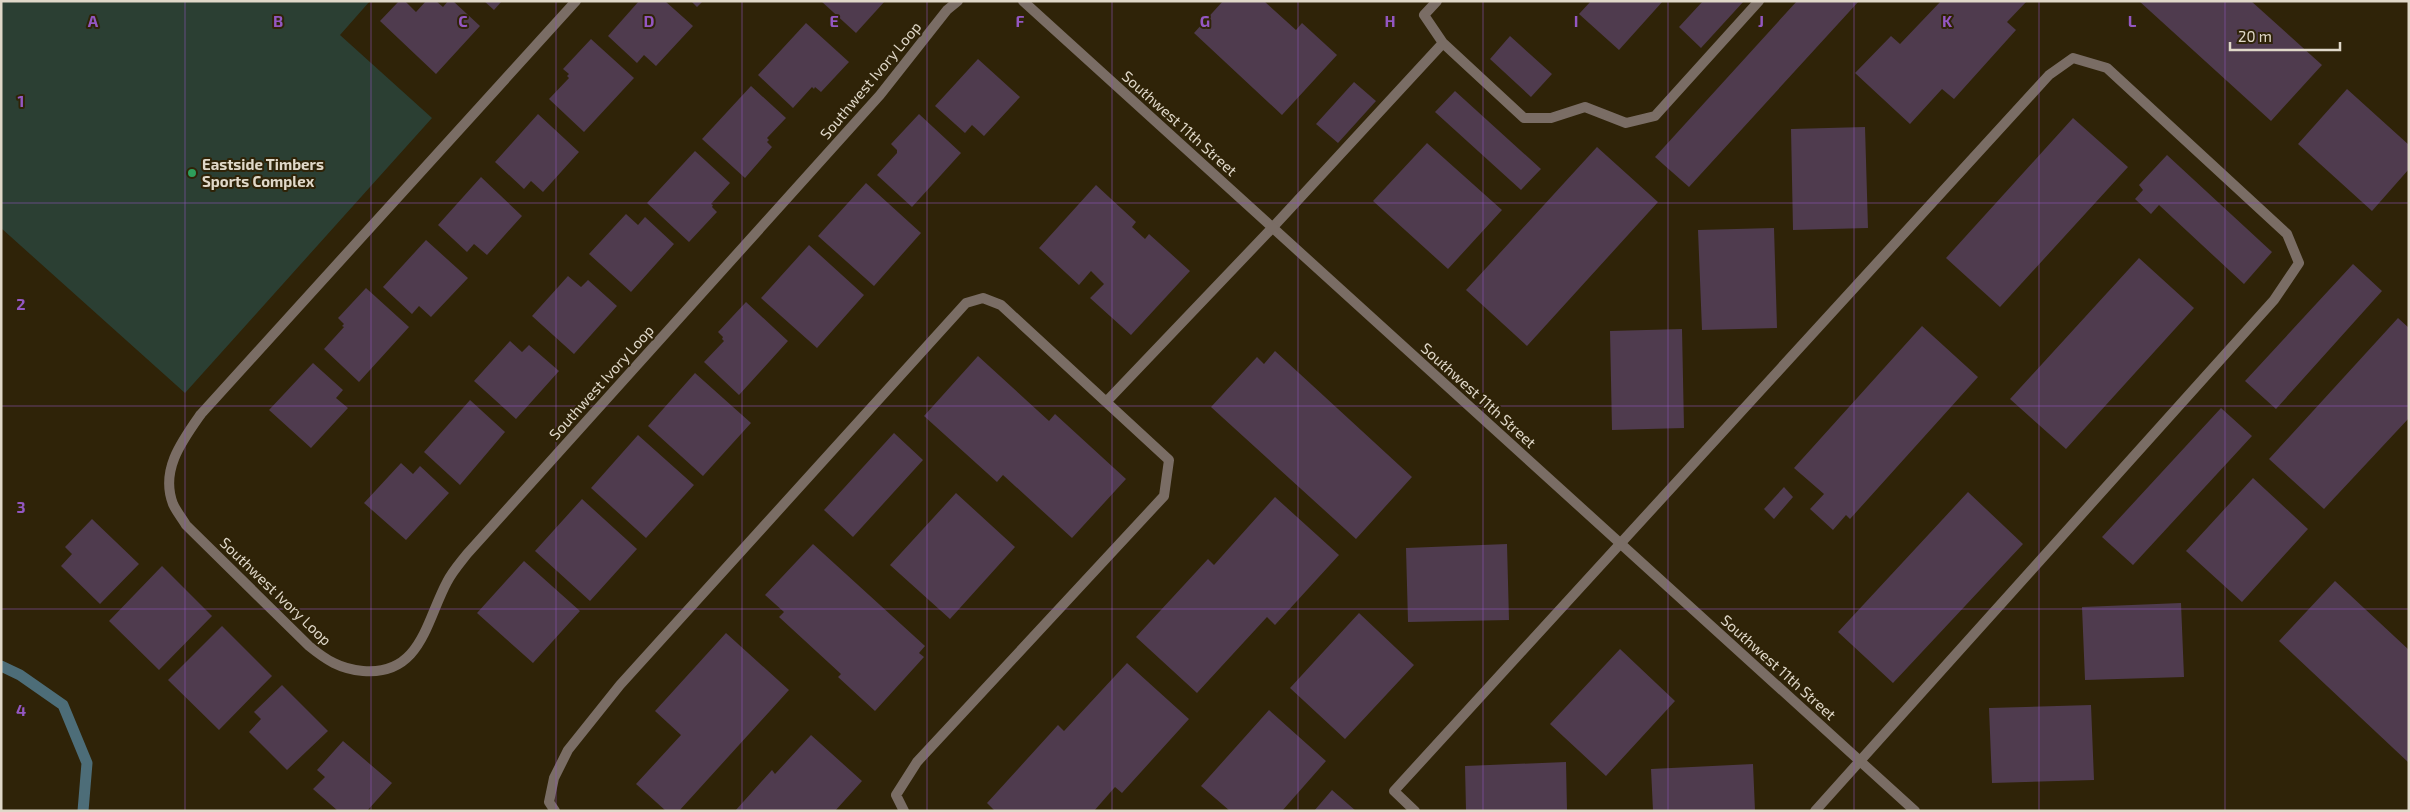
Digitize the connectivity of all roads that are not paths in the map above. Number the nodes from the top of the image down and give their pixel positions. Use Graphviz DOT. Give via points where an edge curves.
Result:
graph roads {
  1 [pos="576,1"];
  2 [pos="958,1"];
  3 [pos="1023,1"];
  4 [pos="1437,1"];
  5 [pos="1759,1"];
  6 [pos="1443,43"];
  7 [pos="1272,227"];
  8 [pos="1106,402"];
  9 [pos="1620,543"];
  10 [pos="1860,761"];
  11 [pos="555,811"];
  12 [pos="904,811"];
  13 [pos="1415,811"];
  14 [pos="1815,811"];
  15 [pos="1915,811"];
  1 -- 2 [label="street, Southwest Ivory Loop" via="200,414 177,448 169,474 173,504 186,525 309,646 328,661 349,670 371,672 395,668 411,654 425,632 447,581 467,554 880,95 947,10"];
  3 -- 7 [label="street, Southwest 11th Street"];
  4 -- 6 [label="street" via="1424,15"];
  5 -- 6 [label="street" via="1655,116 1626,124 1585,107 1551,118 1524,118"];
  6 -- 7 [label="street"];
  7 -- 8 [label="street"];
  7 -- 9 [label="street, Southwest 11th Street"];
  8 -- 11 [label="street" via="1000,305 983,298 966,303 620,685 568,750 554,778 549,802"];
  8 -- 12 [label="street" via="1168,460 1164,496 917,762 896,795"];
  9 -- 10 [label="street, Southwest 11th Street"];
  9 -- 10 [label="street" via="2049,75 2073,58 2107,68 2287,234 2299,263 2274,300"];
  9 -- 13 [label="street" via="1394,791"];
  10 -- 14 [label="street"];
  10 -- 15 [label="street, Southwest 11th Street"];
}
